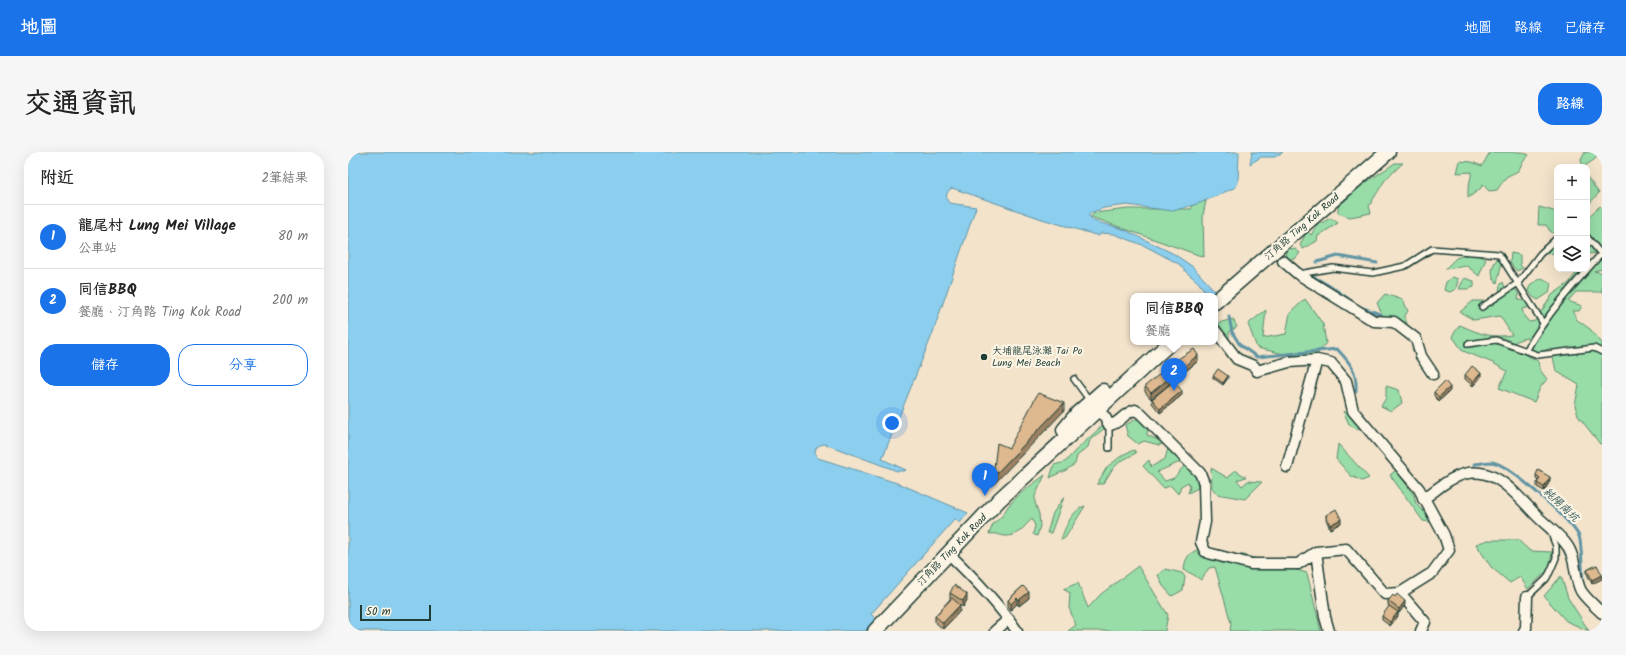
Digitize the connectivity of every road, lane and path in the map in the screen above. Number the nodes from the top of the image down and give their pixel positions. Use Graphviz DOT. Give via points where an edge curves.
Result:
graph roads {
  1 [pos="1388,152"];
  2 [pos="1590,240"];
  3 [pos="1554,241"];
  4 [pos="1602,253"];
  5 [pos="1278,257"];
  6 [pos="1298,274"];
  7 [pos="1518,283"];
  8 [pos="1218,300"];
  9 [pos="1482,307"];
  10 [pos="1543,323"];
  11 [pos="1218,334"];
  12 [pos="1468,344"];
  13 [pos="1166,345"];
  14 [pos="1526,351"];
  15 [pos="1602,352"];
  16 [pos="1317,360"];
  17 [pos="1433,374"];
  18 [pos="1074,379"];
  19 [pos="1094,406"];
  20 [pos="1109,425"];
  21 [pos="1109,448"];
  22 [pos="1287,466"];
  23 [pos="1423,499"];
  24 [pos="1549,528"];
  25 [pos="1316,552"];
  26 [pos="948,553"];
  27 [pos="1400,593"];
  28 [pos="1527,597"];
  29 [pos="1602,613"];
  30 [pos="1009,619"];
  31 [pos="1526,630"];
  32 [pos="875,631"];
  33 [pos="996,631"];
  34 [pos="1017,631"];
  35 [pos="1329,631"];
  36 [pos="1421,631"];
  1 -- 5 [label="main road, 汀角路 Ting Kok Road"];
  2 -- 4 [label="lane"];
  3 -- 7 [label="lane" via="1540,254"];
  4 -- 10 [label="lane"];
  5 -- 6 [label="street"];
  5 -- 8 [label="main road, 汀角路 Ting Kok Road"];
  6 -- 7 [label="lane" via="1332,268 1373,273 1405,266 1432,249 1499,254"];
  6 -- 17 [label="street" via="1374,321 1394,322 1416,339 1421,356"];
  7 -- 9 [label="lane"];
  7 -- 10 [label="lane"];
  10 -- 14 [label="lane"];
  11 -- 16 [label="street" via="1237,358 1257,370 1289,362"];
  12 -- 14 [label="lane" via="1496,340"];
  13 -- 19 [label="main road, 汀角路 Ting Kok Road"];
  14 -- 15 [label="lane" via="1538,355 1594,348"];
  16 -- 22 [label="street"];
  16 -- 23 [label="street" via="1331,363 1338,369 1346,381 1353,411 1418,489"];
  18 -- 19 [label="lane"];
  19 -- 20 [label="street"];
  19 -- 26 [label="main road, 汀角路 Ting Kok Road" via="1078,413 1032,470"];
  20 -- 21 [label="lane"];
  20 -- 25 [label="street" via="1117,422 1128,412 1134,410 1140,413 1200,473 1204,483 1205,522 1201,542 1204,551 1251,564 1298,564"];
  23 -- 24 [label="street" via="1456,477 1471,473 1488,473 1514,492"];
  23 -- 27 [label="street" via="1444,535 1449,550 1432,573"];
  24 -- 28 [label="lane" via="1556,546 1556,558 1546,579"];
  24 -- 29 [label="street" via="1571,552 1581,590"];
  25 -- 27 [label="street" via="1346,549 1385,594"];
  25 -- 35 [label="street"];
  26 -- 30 [label="street"];
  26 -- 32 [label="main road, 汀角路 Ting Kok Road"];
  27 -- 36 [label="street" via="1425,622"];
  28 -- 31 [label="street"];
  30 -- 33 [label="street"];
  30 -- 34 [label="street"];
}
